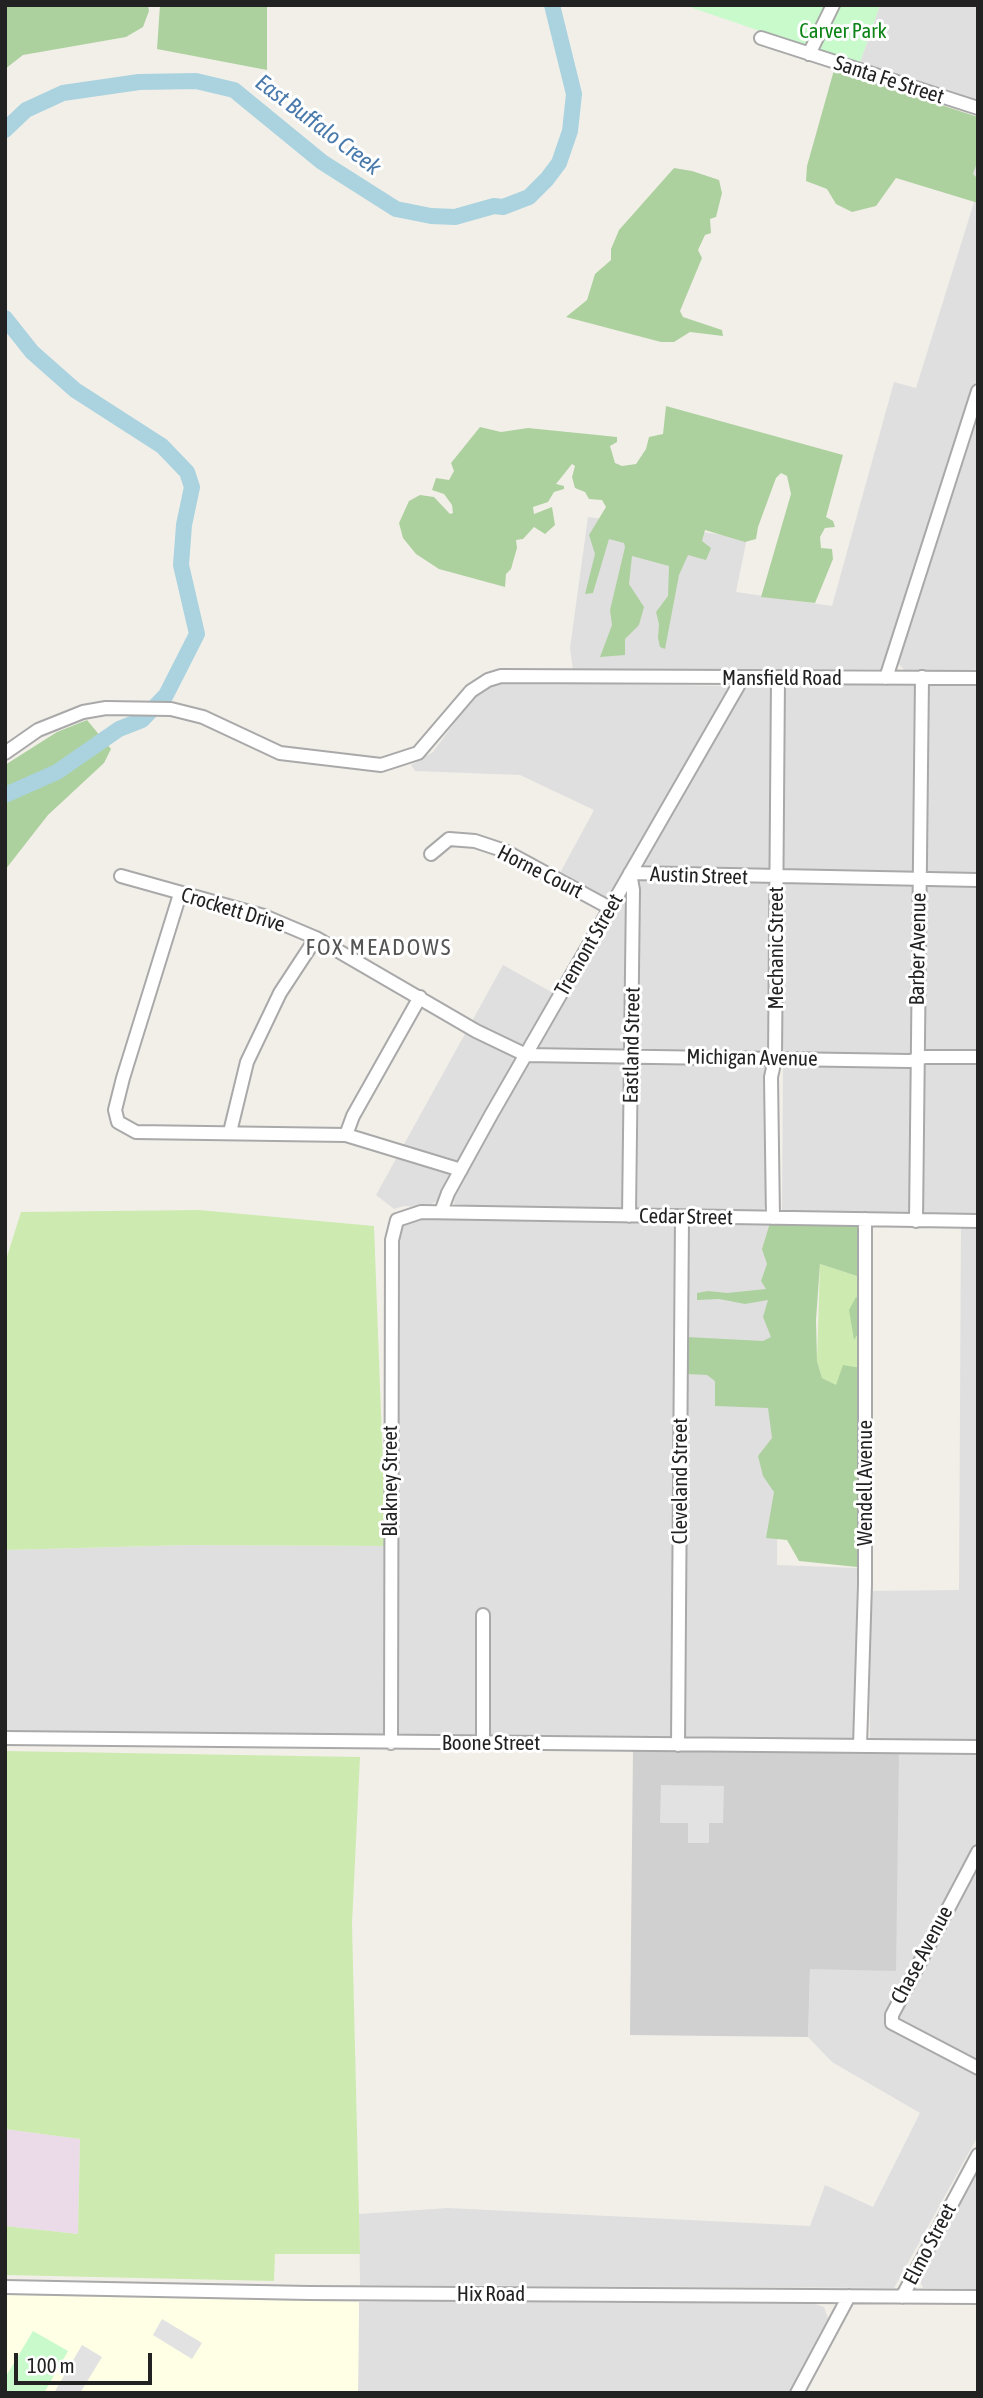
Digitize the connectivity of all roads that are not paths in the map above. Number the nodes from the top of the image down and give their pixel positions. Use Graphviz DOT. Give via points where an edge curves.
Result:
graph roads {
  1 [pos="833,5"];
  2 [pos="761,38"];
  3 [pos="809,54"];
  4 [pos="978,108"];
  5 [pos="978,391"];
  6 [pos="922,677"];
  7 [pos="778,678"];
  8 [pos="886,678"];
  9 [pos="978,678"];
  10 [pos="738,679"];
  11 [pos="5,753"];
  12 [pos="430,854"];
  13 [pos="630,873"];
  14 [pos="121,876"];
  15 [pos="776,878"];
  16 [pos="978,880"];
  17 [pos="919,881"];
  18 [pos="180,894"];
  19 [pos="610,908"];
  20 [pos="316,938"];
  21 [pos="420,997"];
  22 [pos="526,1055"];
  23 [pos="632,1057"];
  24 [pos="978,1057"];
  25 [pos="775,1059"];
  26 [pos="917,1059"];
  27 [pos="230,1132"];
  28 [pos="346,1135"];
  29 [pos="461,1170"];
  30 [pos="442,1212"];
  31 [pos="629,1216"];
  32 [pos="682,1217"];
  33 [pos="773,1218"];
  34 [pos="865,1219"];
  35 [pos="397,1220"];
  36 [pos="916,1221"];
  37 [pos="978,1221"];
  38 [pos="483,1615"];
  39 [pos="5,1738"];
  40 [pos="483,1742"];
  41 [pos="391,1743"];
  42 [pos="678,1745"];
  43 [pos="860,1746"];
  44 [pos="978,1747"];
  45 [pos="976,1858"];
  46 [pos="978,2068"];
  47 [pos="978,2155"];
  48 [pos="5,2287"];
  49 [pos="849,2297"];
  50 [pos="902,2297"];
  51 [pos="978,2297"];
  52 [pos="797,2393"];
  1 -- 3 [label="street"];
  2 -- 3 [label="street, Santa Fe Street"];
  3 -- 4 [label="street, Santa Fe Street"];
  5 -- 8 [label="street"];
  6 -- 8 [label="street, Mansfield Road"];
  6 -- 9 [label="street, Mansfield Road"];
  6 -- 17 [label="street, Barber Avenue"];
  7 -- 8 [label="street, Mansfield Road"];
  7 -- 10 [label="street, Mansfield Road"];
  7 -- 15 [label="street, Mechanic Street"];
  10 -- 11 [label="street, Mansfield Road" via="495,677 471,691 432,740 411,757 390,764 292,755 170,709 83,712 48,725"];
  10 -- 13 [label="street, Tremont Street"];
  12 -- 19 [label="street, Horne Court" via="449,839 475,841 505,851"];
  13 -- 15 [label="street, Austin Street"];
  13 -- 19 [label="street, Tremont Street"];
  13 -- 23 [label="street, Eastland Street"];
  14 -- 18 [label="street, Crockett Drive"];
  15 -- 17 [label="street, Austin Street"];
  15 -- 25 [label="street, Mechanic Street"];
  16 -- 17 [label="street, Austin Street"];
  17 -- 26 [label="street, Barber Avenue"];
  18 -- 20 [label="street, Crockett Drive" via="264,916"];
  18 -- 27 [label="street" via="115,1110 118,1122 136,1132"];
  19 -- 22 [label="street, Tremont Street"];
  20 -- 21 [label="street, Crockett Drive"];
  20 -- 27 [label="street" via="280,993 247,1062"];
  21 -- 22 [label="street, Crockett Drive"];
  21 -- 28 [label="street"];
  22 -- 23 [label="street, Michigan Avenue"];
  22 -- 29 [label="street, Tremont Street"];
  23 -- 25 [label="street, Michigan Avenue"];
  23 -- 31 [label="street, Eastland Street"];
  24 -- 26 [label="street, Michigan Avenue"];
  25 -- 26 [label="street, Michigan Avenue"];
  25 -- 33 [label="street, Mechanic Street" via="771,1077"];
  26 -- 36 [label="street, Barber Avenue"];
  27 -- 28 [label="street"];
  28 -- 29 [label="street"];
  29 -- 30 [label="street, Tremont Street"];
  30 -- 31 [label="street, Cedar Street"];
  30 -- 35 [label="street, Cedar Street" via="412,1213"];
  31 -- 32 [label="street, Cedar Street"];
  32 -- 33 [label="street, Cedar Street"];
  32 -- 42 [label="street, Cleveland Street"];
  33 -- 34 [label="street, Cedar Street"];
  34 -- 36 [label="street, Cedar Street"];
  34 -- 43 [label="street, Wendell Avenue"];
  35 -- 41 [label="street, Blakney Street" via="392,1240"];
  36 -- 37 [label="street, Cedar Street"];
  38 -- 40 [label="street"];
  39 -- 41 [label="street, Boone Street"];
  40 -- 41 [label="street, Boone Street"];
  40 -- 42 [label="street, Boone Street"];
  42 -- 43 [label="street, Boone Street"];
  43 -- 44 [label="street, Boone Street"];
  45 -- 46 [label="street, Chase Avenue" via="894,2005 892,2023"];
  47 -- 50 [label="street, Elmo Street"];
  48 -- 49 [label="street, Hix Road"];
  49 -- 50 [label="street, Hix Road"];
  49 -- 52 [label="street"];
  50 -- 51 [label="street, Hix Road"];
}
